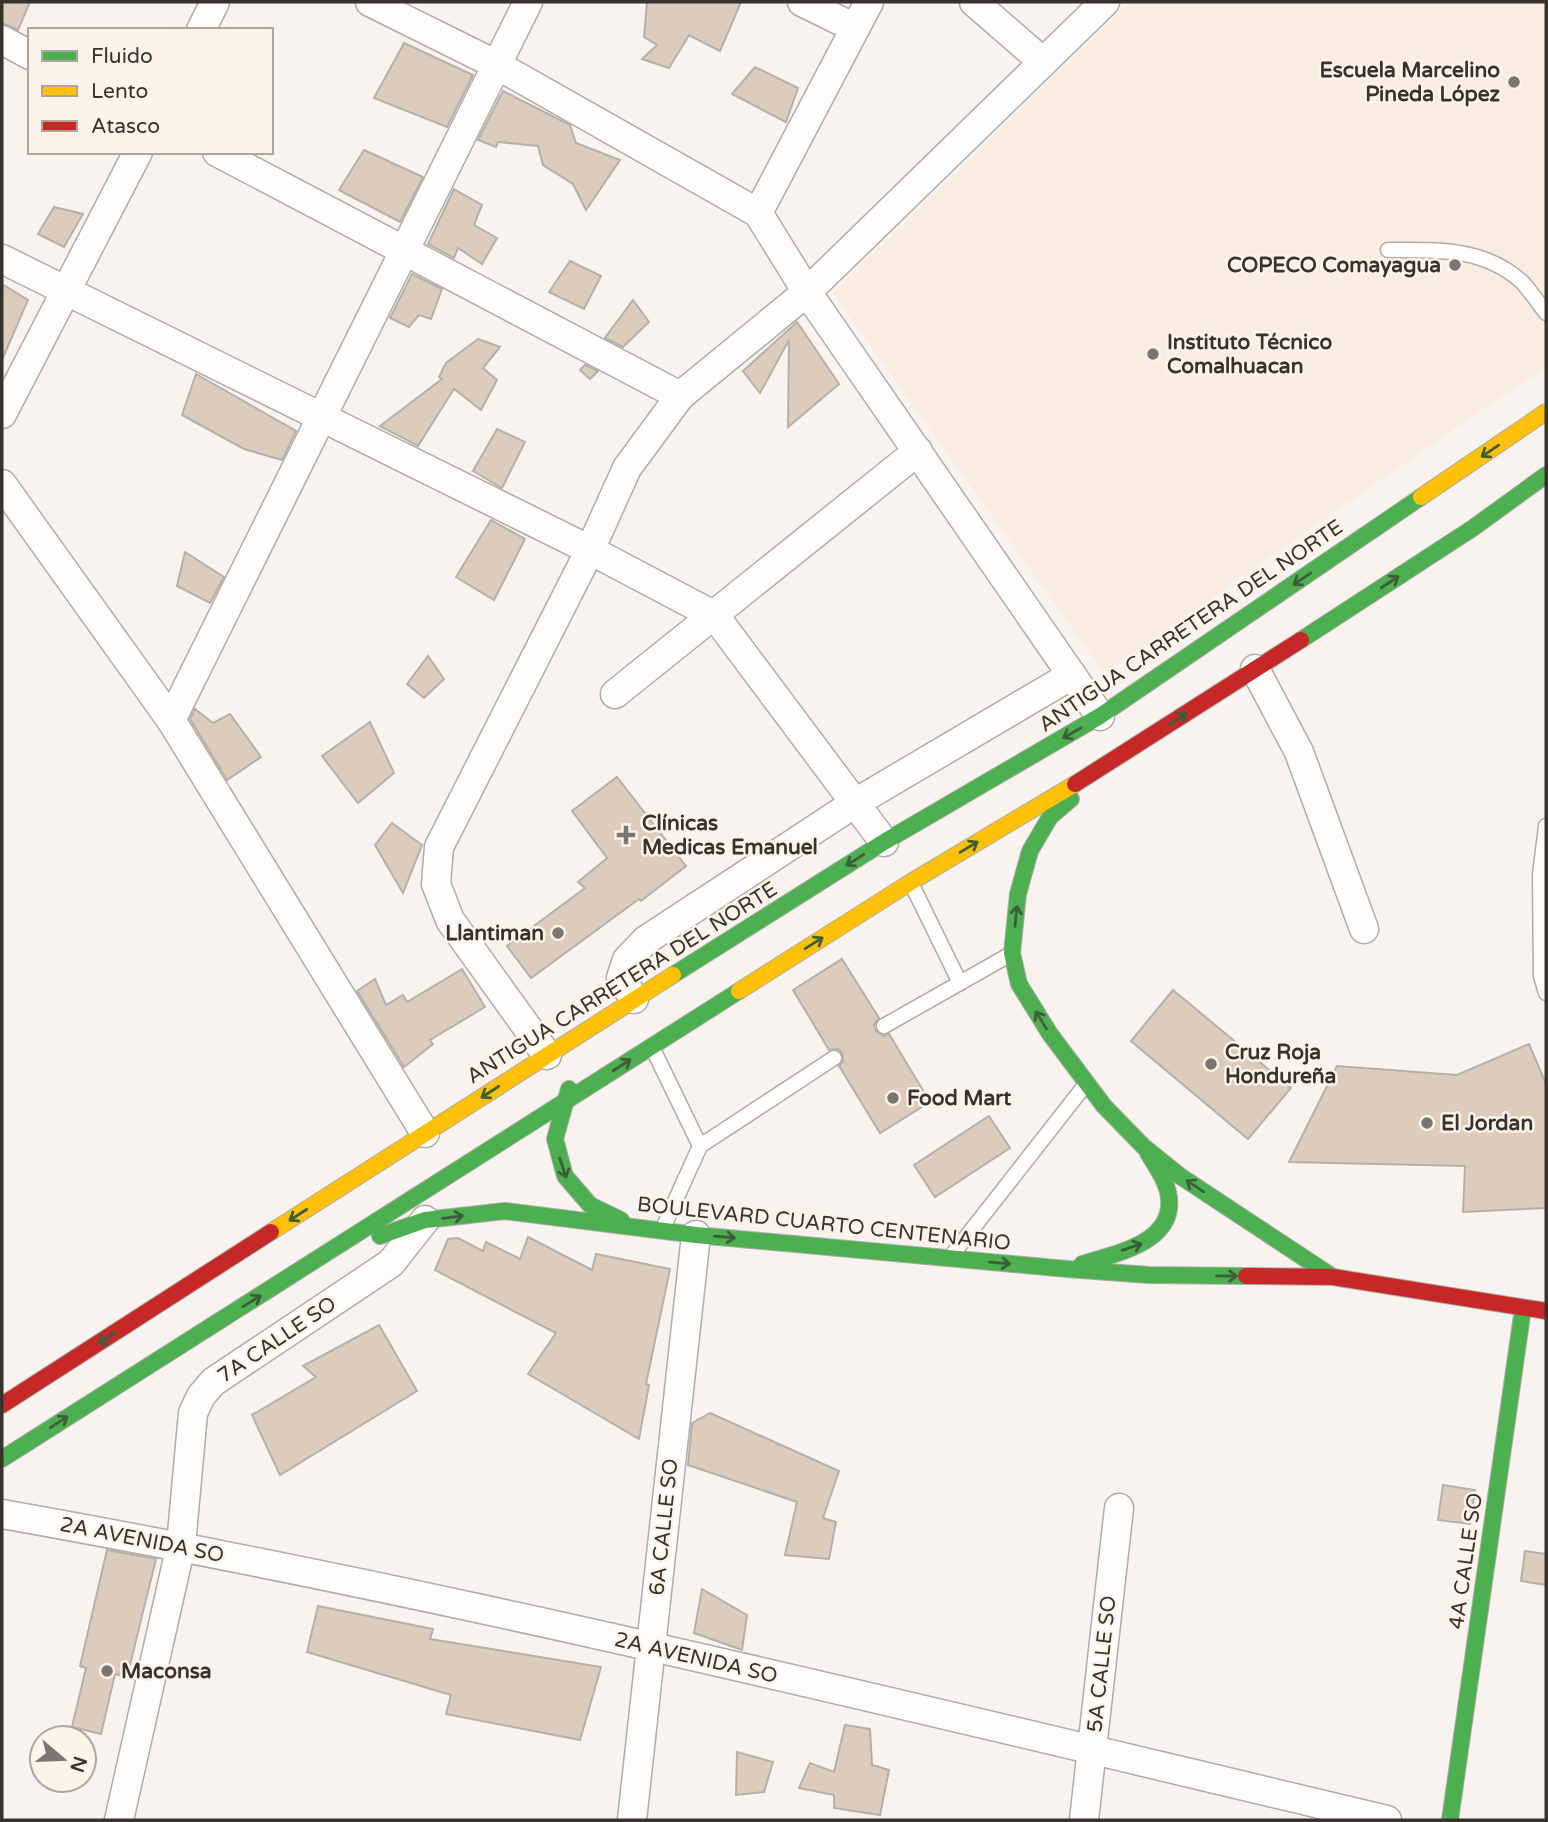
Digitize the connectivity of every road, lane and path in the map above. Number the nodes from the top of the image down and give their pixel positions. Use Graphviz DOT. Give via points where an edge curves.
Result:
graph roads {
  1 [pos="215,2"];
  2 [pos="370,2"];
  3 [pos="528,2"];
  4 [pos="802,2"];
  5 [pos="869,2"];
  6 [pos="974,2"];
  7 [pos="1105,2"];
  8 [pos="202,28"];
  9 [pos="855,28"];
  10 [pos="2,40"];
  11 [pos="28,54"];
  12 [pos="1043,62"];
  13 [pos="497,65"];
  14 [pos="137,154"];
  15 [pos="221,154"];
  16 [pos="758,213"];
  17 [pos="405,250"];
  18 [pos="1388,250"];
  19 [pos="2,260"];
  20 [pos="67,291"];
  21 [pos="807,292"];
  22 [pos="1546,313"];
  23 [pos="680,396"];
  24 [pos="1546,412"];
  25 [pos="2,414"];
  26 [pos="321,417"];
  27 [pos="918,451"];
  28 [pos="1546,475"];
  29 [pos="2,484"];
  30 [pos="590,550"];
  31 [pos="715,616"];
  32 [pos="1255,669"];
  33 [pos="1072,675"];
  34 [pos="615,694"];
  35 [pos="1100,716"];
  36 [pos="171,720"];
  37 [pos="1121,757"];
  38 [pos="855,803"];
  39 [pos="1546,826"];
  40 [pos="884,842"];
  41 [pos="911,882"];
  42 [pos="1364,929"];
  43 [pos="1012,953"];
  44 [pos="960,983"];
  45 [pos="1546,993"];
  46 [pos="634,999"];
  47 [pos="884,1026"];
  48 [pos="587,1031"];
  49 [pos="651,1046"];
  50 [pos="547,1055"];
  51 [pos="579,1055"];
  52 [pos="834,1058"];
  53 [pos="572,1078"];
  54 [pos="1087,1083"];
  55 [pos="565,1102"];
  56 [pos="425,1133"];
  57 [pos="699,1146"];
  58 [pos="1144,1146"];
  59 [pos="425,1220"];
  60 [pos="633,1226"];
  61 [pos="662,1229"];
  62 [pos="696,1235"];
  63 [pos="318,1258"];
  64 [pos="950,1258"];
  65 [pos="1067,1269"];
  66 [pos="1333,1278"];
  67 [pos="1523,1308"];
  68 [pos="1546,1311"];
  69 [pos="2,1405"];
  70 [pos="2,1459"];
  71 [pos="1119,1508"];
  72 [pos="2,1514"];
  73 [pos="181,1545"];
  74 [pos="651,1647"];
  75 [pos="1092,1751"];
  76 [pos="119,1820"];
  77 [pos="632,1820"];
  78 [pos="1084,1820"];
  79 [pos="1387,1820"];
  80 [pos="1450,1820"];
  1 -- 8 [label="street"];
  2 -- 13 [label="street"];
  3 -- 13 [label="street"];
  4 -- 9 [label="street"];
  5 -- 9 [label="street"];
  6 -- 12 [label="street"];
  7 -- 12 [label="street"];
  9 -- 16 [label="street"];
  10 -- 11 [label="street"];
  12 -- 21 [label="street"];
  13 -- 16 [label="street"];
  13 -- 17 [label="street"];
  14 -- 20 [label="street"];
  15 -- 17 [label="street"];
  16 -- 21 [label="street"];
  17 -- 23 [label="street"];
  17 -- 26 [label="street"];
  18 -- 22 [label="lane" via="1451,250 1487,259 1522,282"];
  19 -- 20 [label="street"];
  20 -- 25 [label="street"];
  20 -- 26 [label="street"];
  21 -- 23 [label="street"];
  21 -- 27 [label="street"];
  23 -- 30 [label="street" via="627,468"];
  24 -- 35 [label="main road, ANTIGUA CARRETERA DEL NORTE, one-way"];
  26 -- 30 [label="street"];
  26 -- 36 [label="street"];
  27 -- 31 [label="street"];
  27 -- 33 [label="street"];
  32 -- 28 [label="main road, one-way" via="1474,528"];
  29 -- 36 [label="street"];
  30 -- 31 [label="street"];
  30 -- 50 [label="street" via="439,847 436,884 450,920"];
  31 -- 34 [label="street"];
  31 -- 38 [label="street"];
  37 -- 32 [label="main road, one-way"];
  32 -- 42 [label="street" via="1299,752"];
  33 -- 35 [label="street"];
  33 -- 38 [label="street"];
  35 -- 40 [label="main road, ANTIGUA CARRETERA DEL NORTE, one-way"];
  36 -- 56 [label="street"];
  41 -- 37 [label="main road, one-way"];
  43 -- 37 [label="main road, BOULEVARD CUARTO CENTENARIO, one-way" via="1018,894 1030,852 1050,817"];
  38 -- 40 [label="street"];
  38 -- 46 [label="street" via="646,940 627,960 621,978"];
  39 -- 45 [label="lane" via="1540,875 1541,976"];
  40 -- 46 [label="main road, ANTIGUA CARRETERA DEL NORTE, one-way"];
  41 -- 44 [label="lane"];
  49 -- 41 [label="main road, one-way"];
  43 -- 44 [label="lane"];
  54 -- 43 [label="main road, BOULEVARD CUARTO CENTENARIO, one-way" via="1019,984"];
  44 -- 47 [label="lane"];
  46 -- 48 [label="main road, ANTIGUA CARRETERA DEL NORTE"];
  48 -- 50 [label="main road, ANTIGUA CARRETERA DEL NORTE"];
  48 -- 51 [label="main road"];
  55 -- 49 [label="main road, one-way"];
  49 -- 57 [label="lane"];
  50 -- 56 [label="main road, ANTIGUA CARRETERA DEL NORTE, one-way"];
  52 -- 57 [label="lane"];
  53 -- 55 [label="main road"];
  54 -- 58 [label="main road, BOULEVARD CUARTO CENTENARIO"];
  54 -- 64 [label="lane"];
  55 -- 60 [label="main road, one-way" via="555,1139 565,1176 590,1205"];
  55 -- 63 [label="main road"];
  56 -- 69 [label="main road, ANTIGUA CARRETERA DEL NORTE, one-way"];
  57 -- 61 [label="lane"];
  65 -- 58 [label="main road, one-way" via="1147,1242 1168,1220 1167,1189"];
  66 -- 58 [label="main road, BOULEVARD CUARTO CENTENARIO, one-way" via="1180,1176"];
  59 -- 60 [label="main road, BOULEVARD CUARTO CENTENARIO, one-way" via="505,1211"];
  59 -- 63 [label="main road, BOULEVARD CUARTO CENTENARIO"];
  59 -- 73 [label="street, 7A CALLE SO" via="391,1263 213,1382 201,1396 193,1413"];
  60 -- 61 [label="main road, BOULEVARD CUARTO CENTENARIO"];
  61 -- 62 [label="main road, BOULEVARD CUARTO CENTENARIO"];
  62 -- 64 [label="main road, BOULEVARD CUARTO CENTENARIO, one-way"];
  62 -- 74 [label="street, 6A CALLE SO"];
  70 -- 63 [label="main road, one-way"];
  64 -- 65 [label="main road, BOULEVARD CUARTO CENTENARIO, one-way"];
  65 -- 66 [label="main road, BOULEVARD CUARTO CENTENARIO, one-way"];
  66 -- 67 [label="main road, BOULEVARD CUARTO CENTENARIO"];
  67 -- 68 [label="main road, BOULEVARD CUARTO CENTENARIO"];
  67 -- 80 [label="main road, 4A CALLE SO"];
  71 -- 75 [label="street, 5A CALLE SO"];
  72 -- 73 [label="street, 2A AVENIDA SO"];
  73 -- 74 [label="street, 2A AVENIDA SO"];
  73 -- 76 [label="street, 7A CALLE SO"];
  74 -- 75 [label="street, 2A AVENIDA SO"];
  74 -- 77 [label="street, 6A CALLE SO"];
  75 -- 78 [label="street, 5A CALLE SO"];
  75 -- 79 [label="street, 2A AVENIDA SO"];
}
